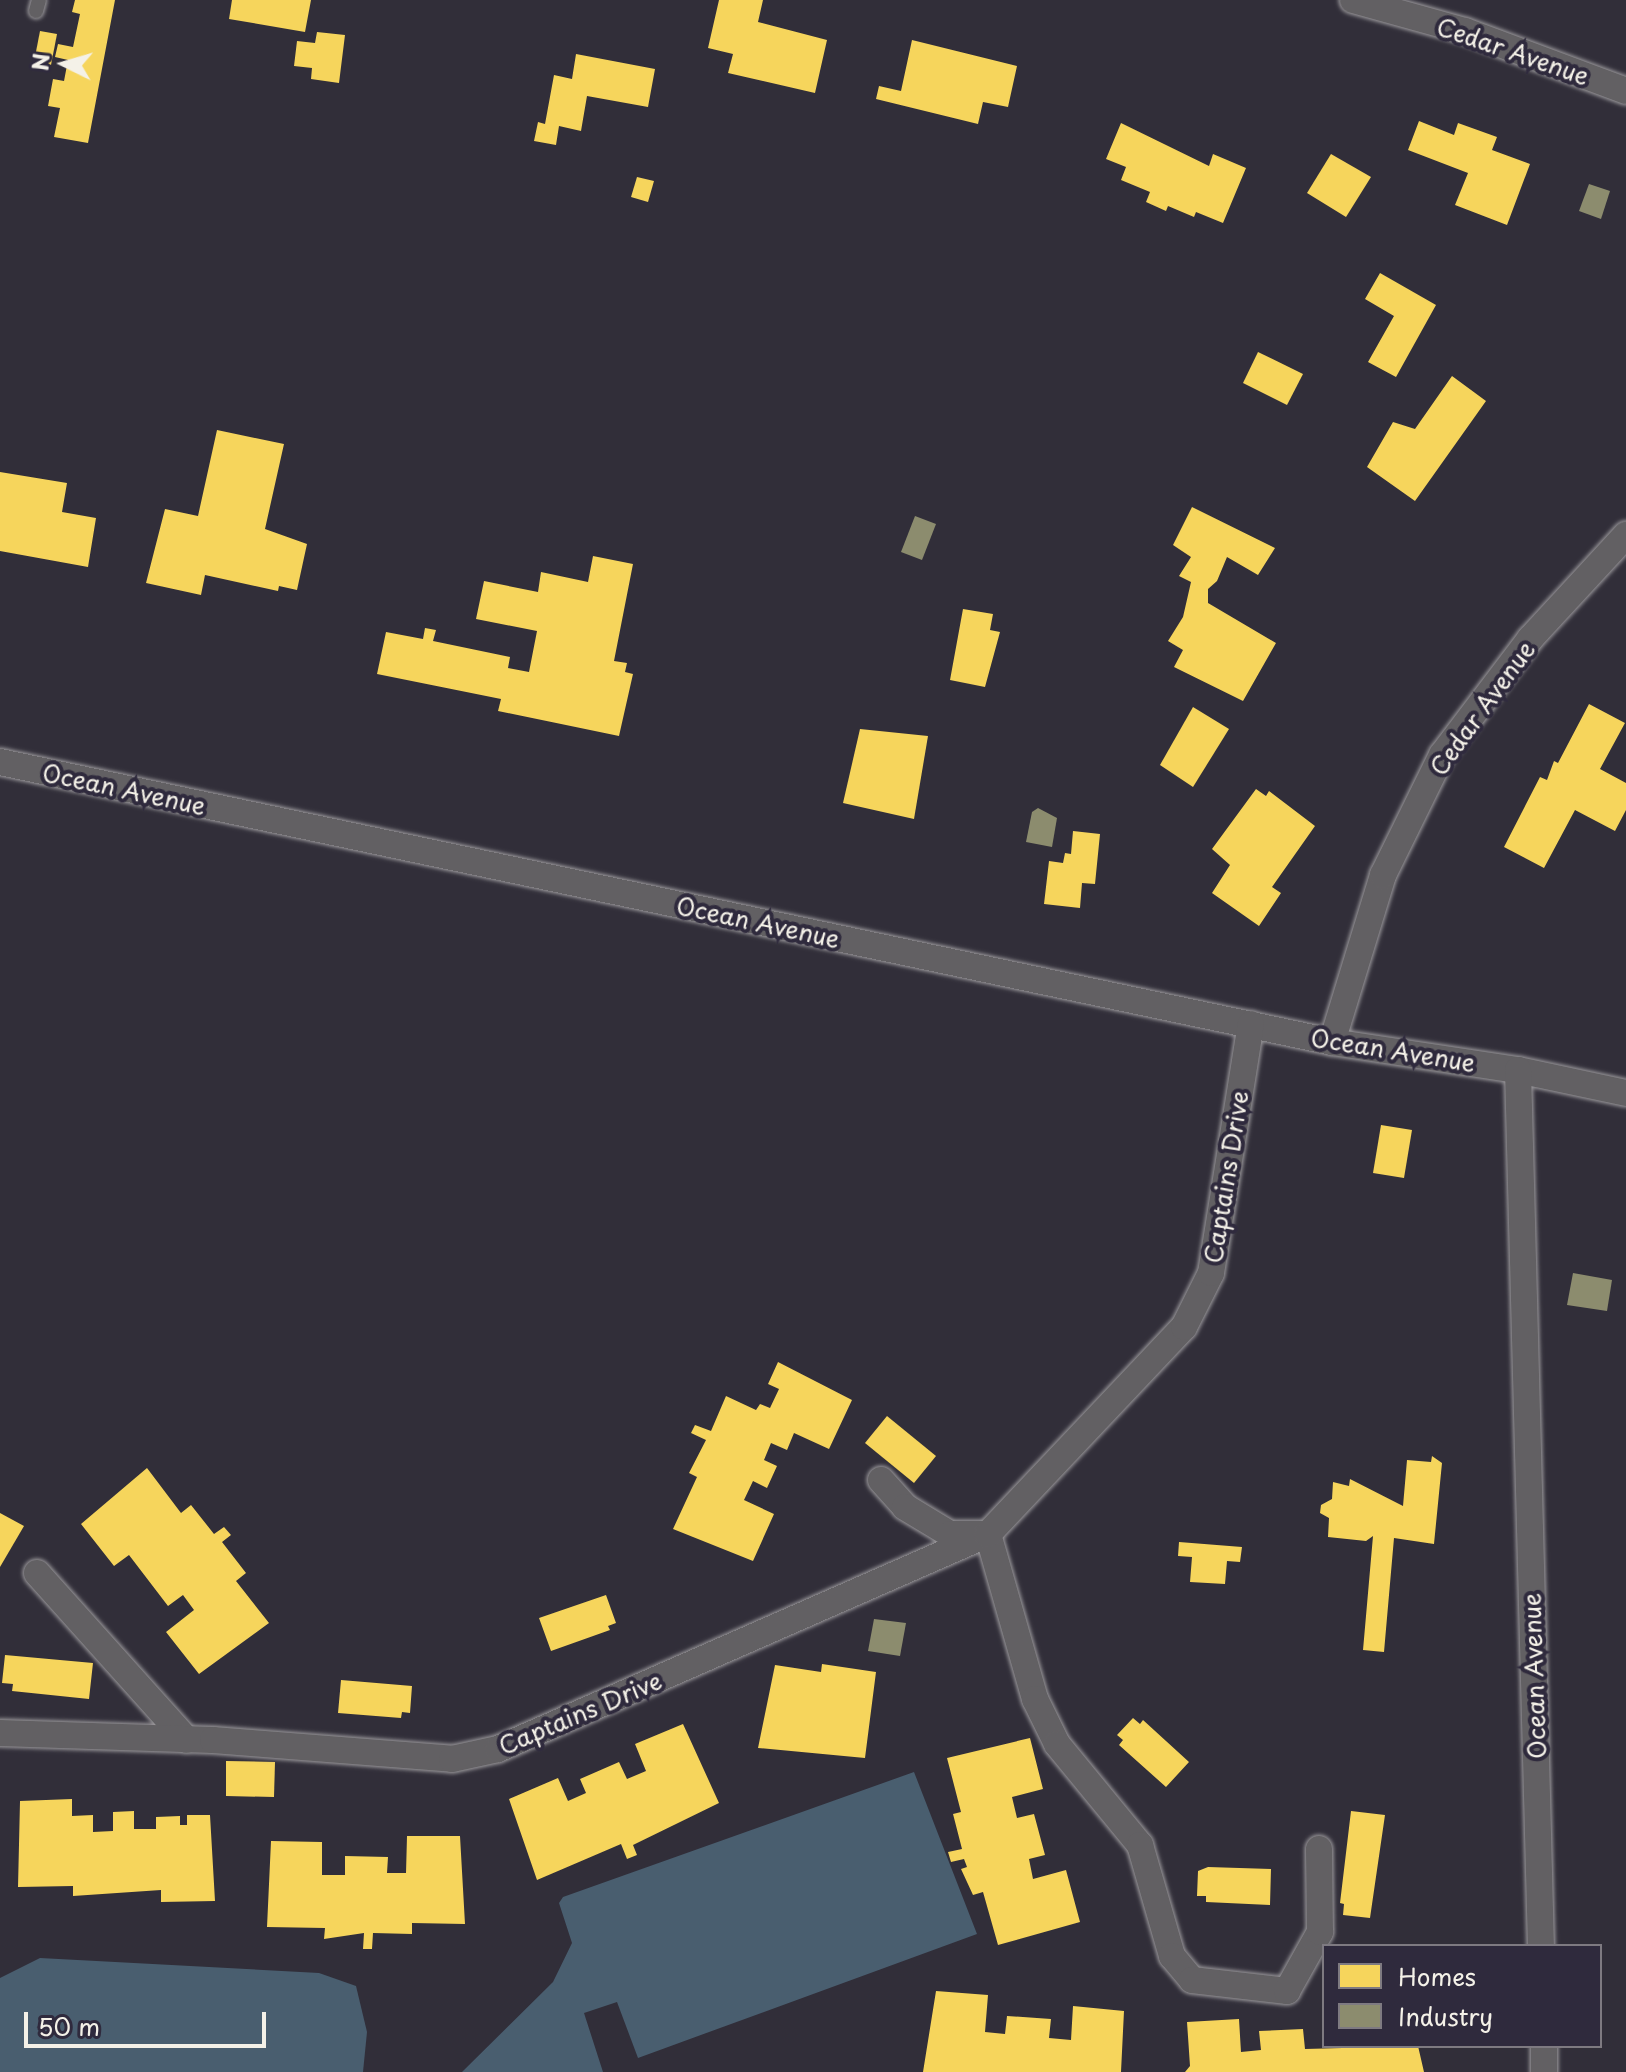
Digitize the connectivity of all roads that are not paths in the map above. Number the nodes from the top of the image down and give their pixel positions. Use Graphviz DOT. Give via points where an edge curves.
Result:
graph roads {
  1 [pos="1353,0"];
  2 [pos="1626,91"];
  3 [pos="1626,535"];
  4 [pos="0,762"];
  5 [pos="1251,1024"];
  6 [pos="1332,1042"];
  7 [pos="1518,1070"];
  8 [pos="1626,1093"];
  9 [pos="881,1480"];
  10 [pos="988,1534"];
  11 [pos="37,1573"];
  12 [pos="0,1733"];
  13 [pos="187,1740"];
  14 [pos="1319,1849"];
  15 [pos="1541,1944"];
  16 [pos="1544,2048"];
  17 [pos="1544,2072"];
  1 -- 2 [label="street, Cedar Avenue" via="1465,31"];
  3 -- 6 [label="street, Cedar Avenue" via="1530,639 1442,755 1383,875"];
  4 -- 5 [label="street, Ocean Avenue"];
  5 -- 6 [label="street, Ocean Avenue"];
  5 -- 10 [label="street, Captains Drive" via="1211,1273 1184,1327"];
  6 -- 7 [label="street, Ocean Avenue"];
  7 -- 8 [label="street, Ocean Avenue"];
  7 -- 15 [label="street, Ocean Avenue"];
  9 -- 10 [label="street" via="905,1507 950,1534"];
  10 -- 13 [label="street, Captains Drive" via="498,1749 452,1759"];
  10 -- 14 [label="street" via="1035,1699 1057,1744 1140,1845 1172,1956 1192,1980 1287,1991 1320,1932"];
  11 -- 13 [label="street"];
  12 -- 13 [label="street, Captains Drive"];
  16 -- 17 [label="street"];
}
